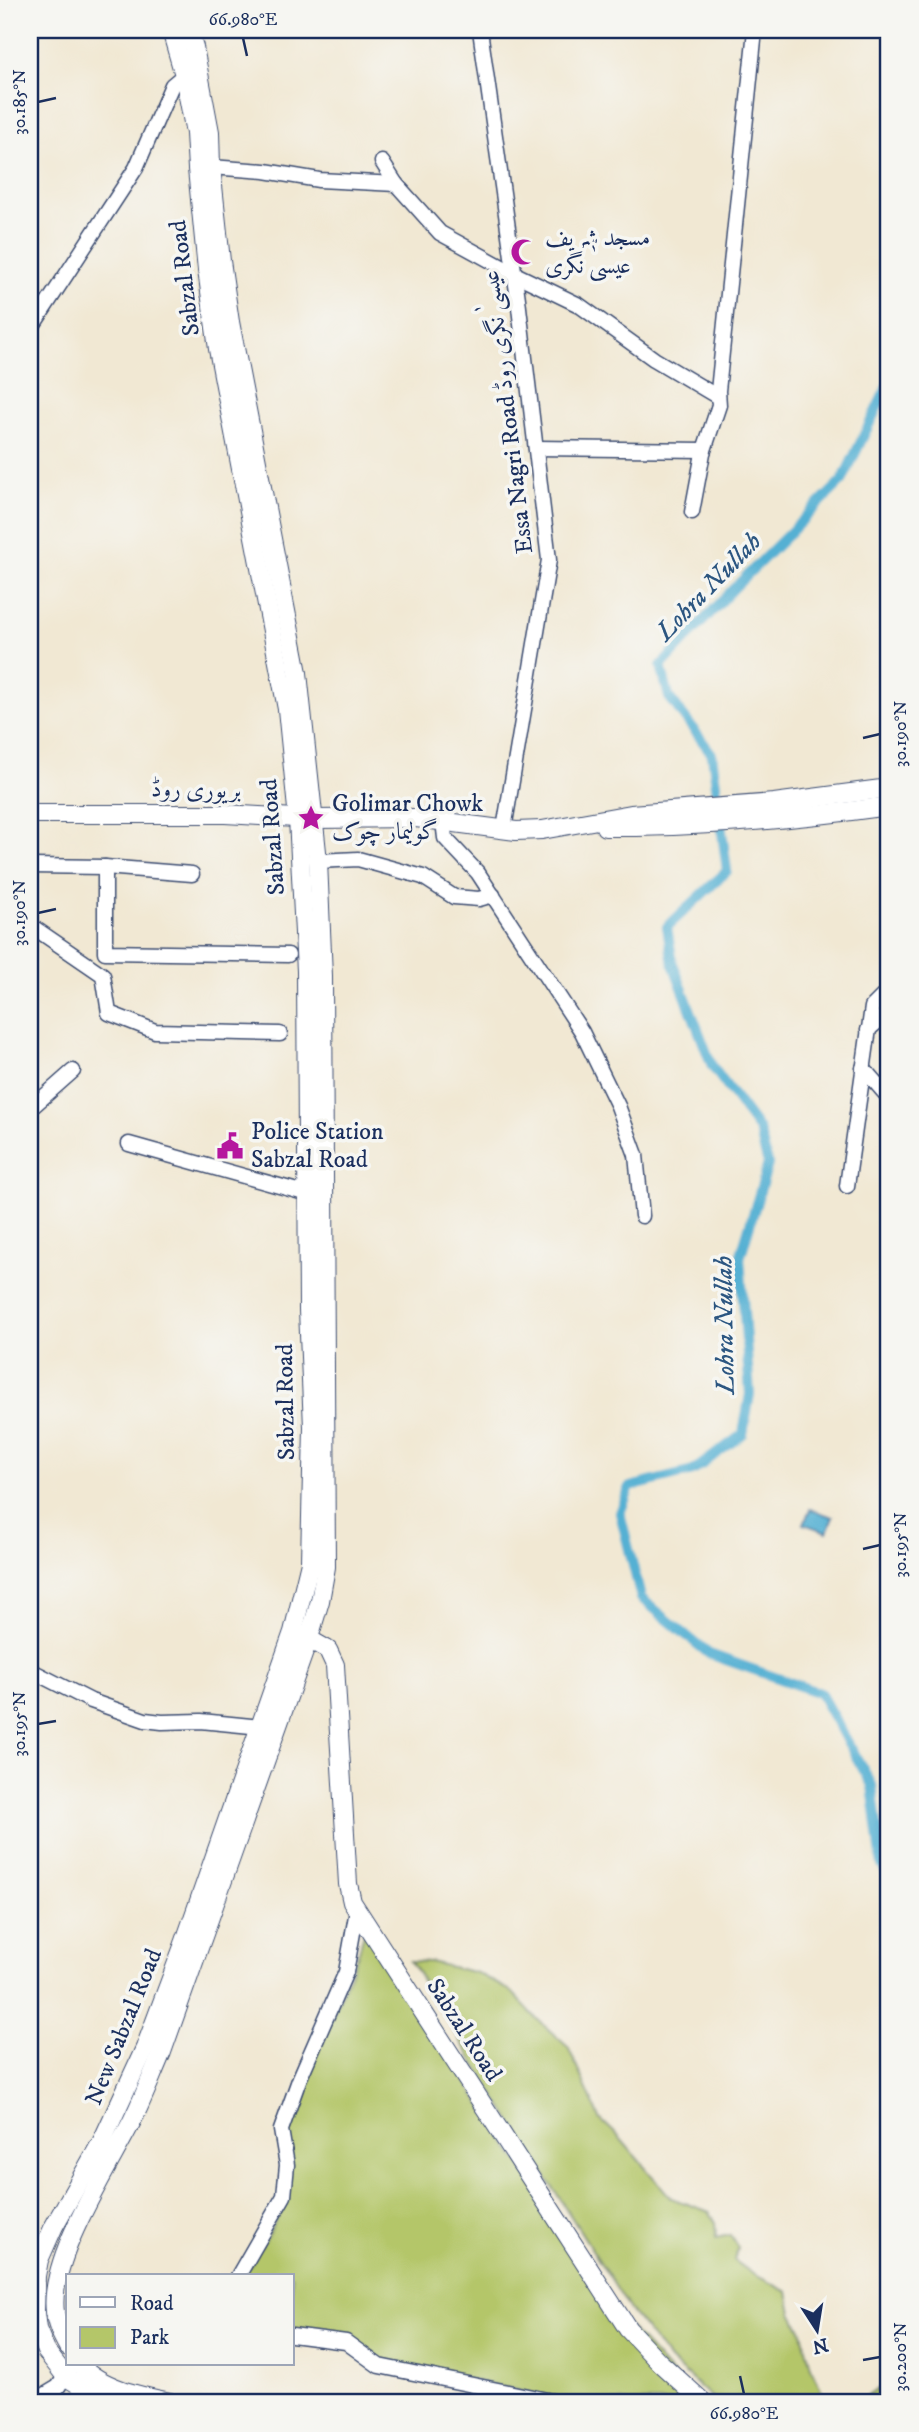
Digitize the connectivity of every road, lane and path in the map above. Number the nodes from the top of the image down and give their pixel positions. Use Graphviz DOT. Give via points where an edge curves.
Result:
graph roads {
  1 [pos="171,30"];
  2 [pos="188,30"];
  3 [pos="480,30"];
  4 [pos="755,30"];
  5 [pos="191,81"];
  6 [pos="382,162"];
  7 [pos="211,167"];
  8 [pos="397,184"];
  9 [pos="515,274"];
  10 [pos="30,330"];
  11 [pos="718,397"];
  12 [pos="245,438"];
  13 [pos="536,448"];
  14 [pos="704,450"];
  15 [pos="691,512"];
  16 [pos="889,788"];
  17 [pos="889,806"];
  18 [pos="775,811"];
  19 [pos="30,814"];
  20 [pos="306,819"];
  21 [pos="443,821"];
  22 [pos="504,829"];
  23 [pos="318,861"];
  24 [pos="30,866"];
  25 [pos="105,867"];
  26 [pos="192,874"];
  27 [pos="493,895"];
  28 [pos="30,925"];
  29 [pos="288,956"];
  30 [pos="889,990"];
  31 [pos="889,1012"];
  32 [pos="869,1030"];
  33 [pos="280,1034"];
  34 [pos="863,1068"];
  35 [pos="73,1070"];
  36 [pos="889,1098"];
  37 [pos="32,1104"];
  38 [pos="129,1144"];
  39 [pos="316,1162"];
  40 [pos="847,1186"];
  41 [pos="309,1194"];
  42 [pos="642,1216"];
  43 [pos="301,1635"];
  44 [pos="30,1670"];
  45 [pos="261,1727"];
  46 [pos="357,1910"];
  47 [pos="239,2274"];
  48 [pos="294,2335"];
  49 [pos="66,2343"];
  50 [pos="82,2366"];
  51 [pos="70,2370"];
  52 [pos="33,2402"];
  53 [pos="116,2402"];
  54 [pos="170,2402"];
  55 [pos="557,2402"];
  56 [pos="703,2402"];
  1 -- 5 [label="main road, Sabzal Road"];
  2 -- 5 [label="main road, Sabzal Road"];
  3 -- 9 [label="street, Essa Nagri Road عیسیٰ نگری روڈ"];
  4 -- 11 [label="street"];
  5 -- 7 [label="main road, Sabzal Road" via="210,132"];
  5 -- 10 [label="street" via="172,85 136,168"];
  5 -- 12 [label="main road, Sabzal Road" via="218,349"];
  6 -- 8 [label="street"];
  7 -- 8 [label="street"];
  7 -- 12 [label="main road, Sabzal Road"];
  8 -- 9 [label="street" via="440,233"];
  9 -- 11 [label="street" via="579,305 654,359"];
  9 -- 13 [label="street, Essa Nagri Road عیسیٰ نگری روڈ"];
  11 -- 14 [label="street"];
  12 -- 20 [label="main road, Sabzal Road"];
  13 -- 14 [label="street"];
  13 -- 22 [label="street, Essa Nagri Road عیسیٰ نگری روڈ" via="549,560"];
  14 -- 15 [label="street"];
  16 -- 18 [label="main road"];
  17 -- 18 [label="main road"];
  18 -- 22 [label="main road, بریوری روڈ" via="667,819 631,814 542,830"];
  19 -- 20 [label="main road, بریوری روڈ" via="225,814"];
  20 -- 21 [label="main road, بریوری روڈ"];
  20 -- 23 [label="main road, Sabzal Road"];
  20 -- 39 [label="main road, Sabzal Road" via="306,971"];
  21 -- 22 [label="main road, بریوری روڈ"];
  21 -- 27 [label="street" via="445,838"];
  23 -- 27 [label="street" via="358,859 423,877 454,897"];
  23 -- 39 [label="main road, Sabzal Road" via="323,976"];
  24 -- 25 [label="street"];
  25 -- 26 [label="street"];
  25 -- 29 [label="street" via="105,952"];
  27 -- 42 [label="street" via="582,1031 618,1106 636,1155"];
  28 -- 33 [label="street" via="103,975 109,1013 155,1031"];
  30 -- 32 [label="street" via="872,1007"];
  31 -- 32 [label="street"];
  32 -- 34 [label="street"];
  34 -- 36 [label="street"];
  34 -- 40 [label="street"];
  35 -- 37 [label="street"];
  38 -- 41 [label="street"];
  39 -- 41 [label="main road, Sabzal Road"];
  39 -- 43 [label="main road, Sabzal Road" via="326,1567 320,1601"];
  41 -- 43 [label="main road, Sabzal Road" via="313,1427 310,1562"];
  43 -- 45 [label="main road, New Sabzal Road"];
  43 -- 46 [label="main road, Sabzal Road" via="328,1650 334,1665 348,1884"];
  43 -- 49 [label="main road, New Sabzal Road" via="162,2052 61,2264 54,2311"];
  44 -- 45 [label="street" via="91,1701 145,1720"];
  45 -- 51 [label="main road, New Sabzal Road" via="145,2048 39,2260 34,2298 37,2329 46,2351"];
  46 -- 47 [label="street" via="346,1972 281,2130 287,2165 284,2196"];
  46 -- 56 [label="main road, Sabzal Road" via="628,2329"];
  48 -- 55 [label="street" via="346,2342 379,2366"];
  50 -- 54 [label="main road" via="110,2385"];
  51 -- 52 [label="street" via="58,2387"];
  51 -- 53 [label="main road, New Sabzal Road" via="86,2389"];
}
